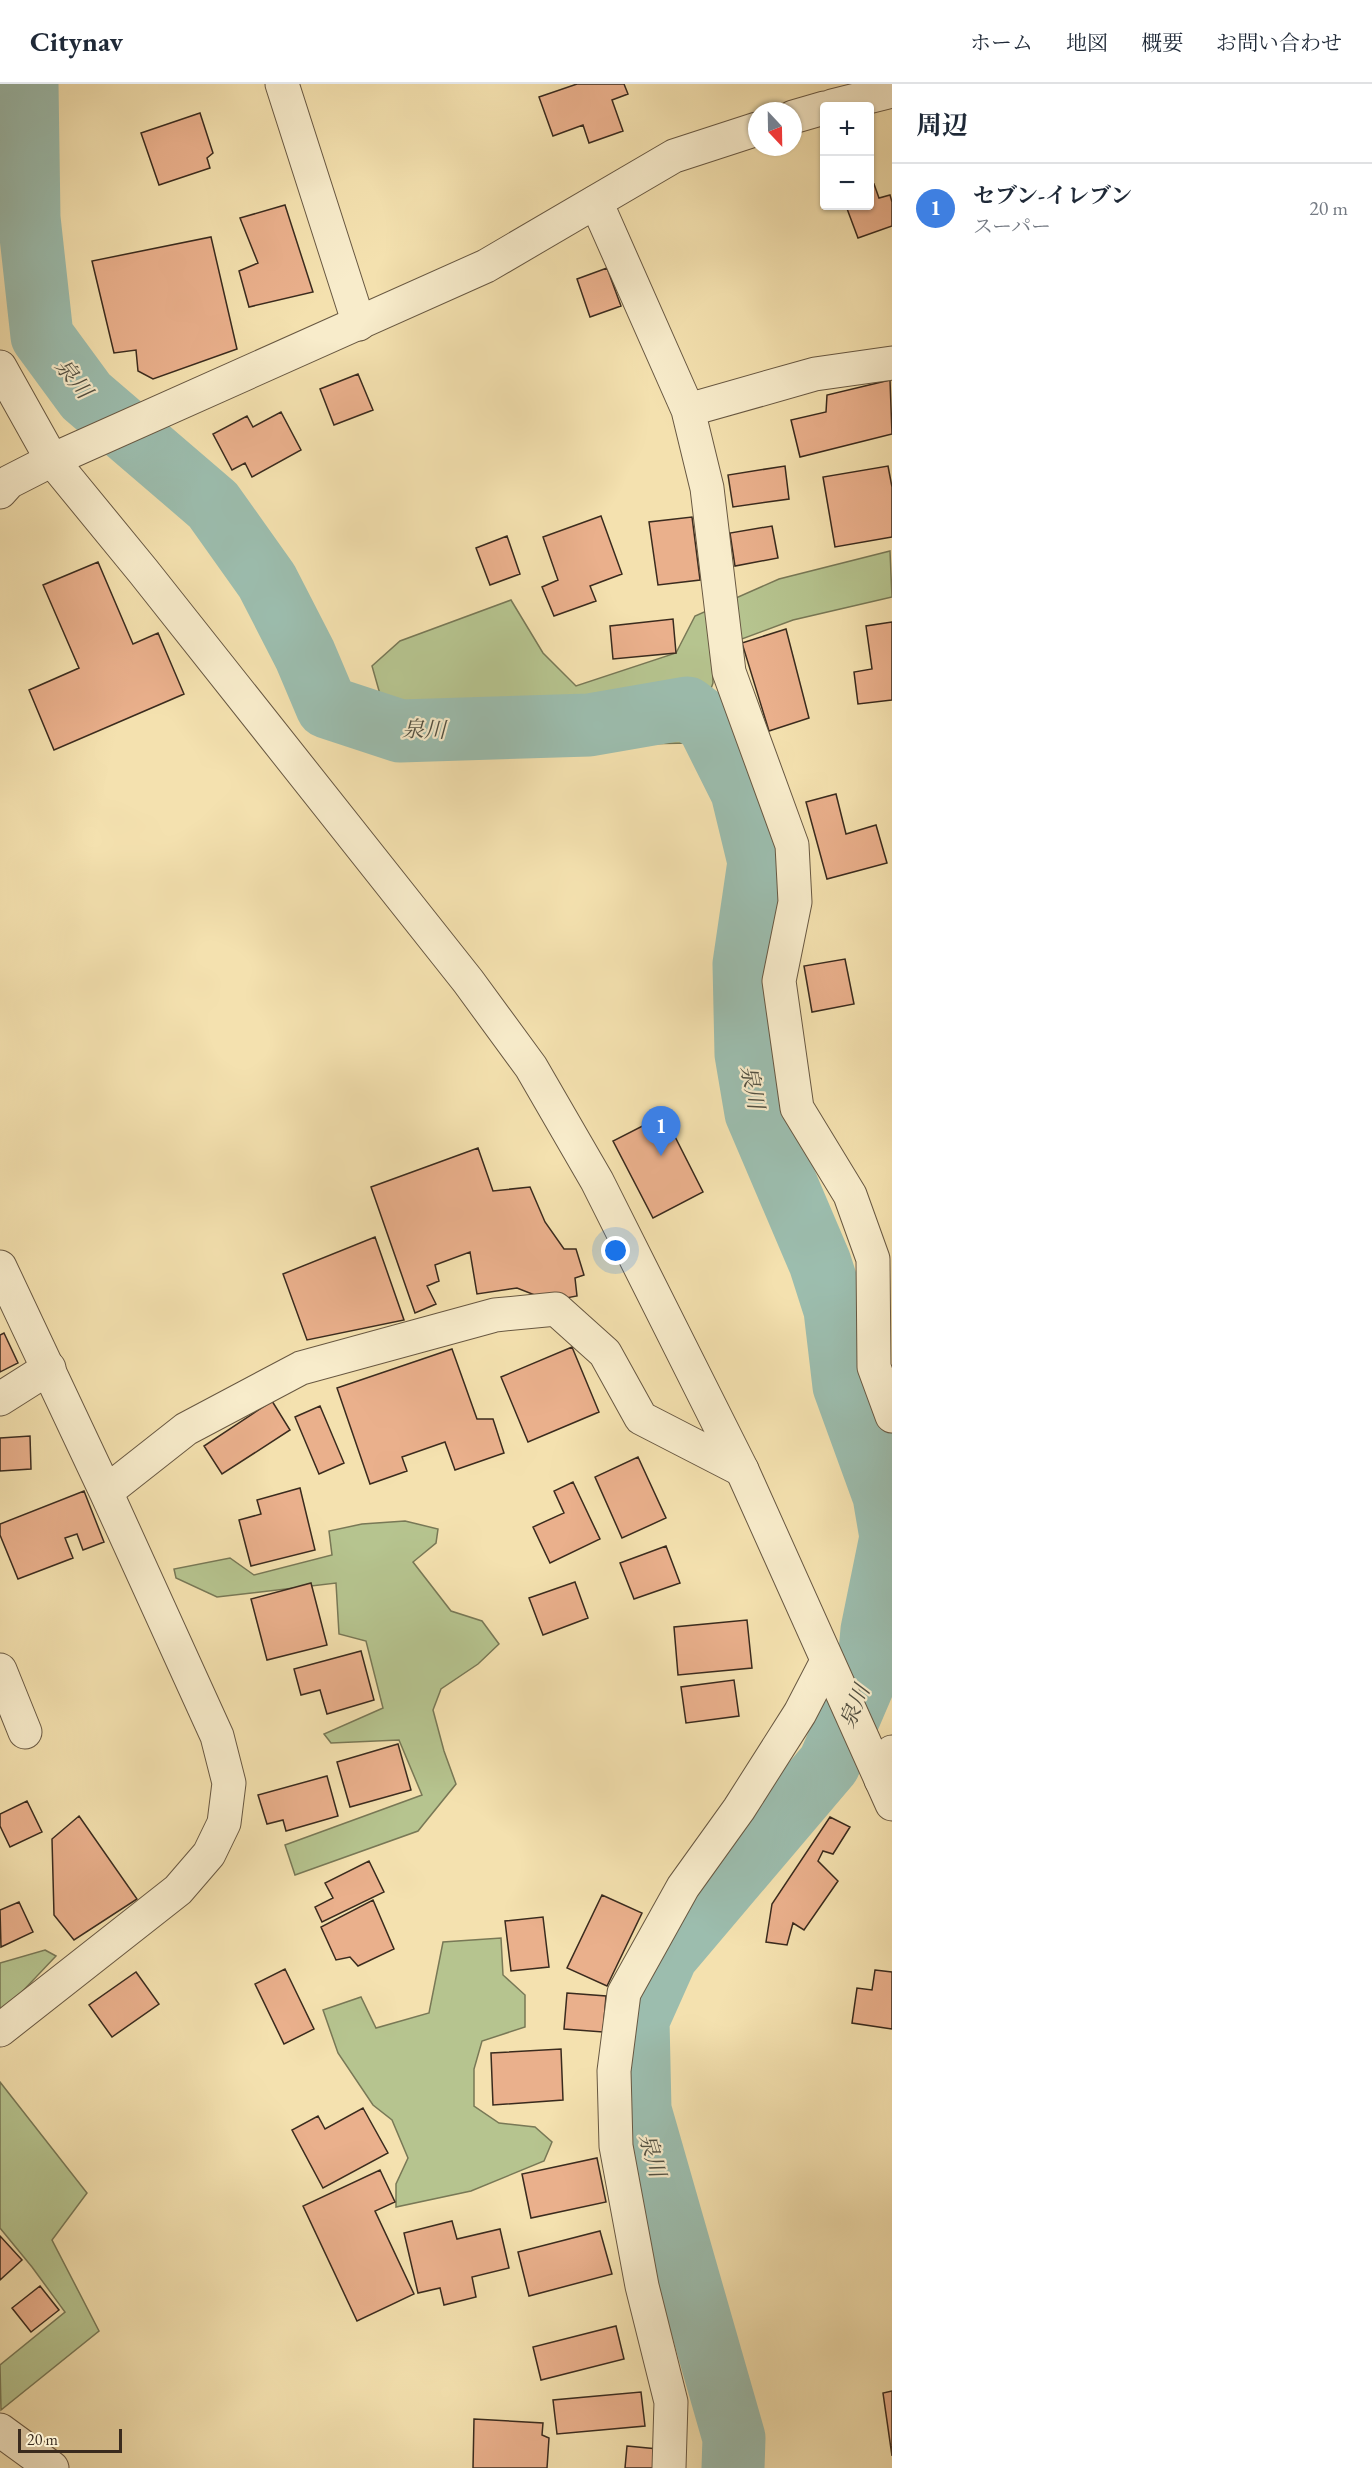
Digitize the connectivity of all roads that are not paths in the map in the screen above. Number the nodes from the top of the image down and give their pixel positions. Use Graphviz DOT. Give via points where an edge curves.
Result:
graph roads {
  1 [pos="291,86"];
  2 [pos="892,91"];
  3 [pos="848,102"];
  4 [pos="820,109"];
  5 [pos="802,114"];
  6 [pos="748,132"];
  7 [pos="596,202"];
  8 [pos="359,324"];
  9 [pos="892,363"];
  10 [pos="0,367"];
  11 [pos="688,410"];
  12 [pos="52,460"];
  13 [pos="0,492"];
  14 [pos="0,1267"];
  15 [pos="49,1368"];
  16 [pos="0,1399"];
  17 [pos="892,1416"];
  18 [pos="742,1470"];
  19 [pos="106,1492"];
  20 [pos="829,1664"];
  21 [pos="0,1670"];
  22 [pos="26,1732"];
  23 [pos="885,1775"];
  24 [pos="0,2030"];
  25 [pos="0,2430"];
  26 [pos="52,2468"];
  27 [pos="669,2468"];
  1 -- 8 [label="street"];
  2 -- 3 [label="street"];
  4 -- 5 [label="street"];
  6 -- 7 [label="street" via="674,156"];
  7 -- 8 [label="street" via="486,266"];
  7 -- 11 [label="street"];
  8 -- 12 [label="street"];
  9 -- 11 [label="street" via="815,374"];
  10 -- 12 [label="street"];
  11 -- 17 [label="street" via="707,488 729,672 792,844 795,902 779,981 797,1108 850,1195 873,1259 874,1367"];
  12 -- 13 [label="street" via="9,482"];
  12 -- 18 [label="street" via="468,981 531,1067 597,1181"];
  14 -- 15 [label="street"];
  15 -- 16 [label="street"];
  15 -- 19 [label="street"];
  18 -- 19 [label="street" via="641,1418 605,1353 556,1309 495,1315 302,1368 186,1429"];
  18 -- 20 [label="street"];
  19 -- 24 [label="street" via="217,1736 229,1783 224,1823 210,1854 178,1890"];
  20 -- 23 [label="street"];
  20 -- 27 [label="street" via="739,1809 683,1887 624,1993 614,2071 616,2146 642,2286 671,2402"];
  21 -- 22 [label="street"];
  25 -- 26 [label="street"];
}
